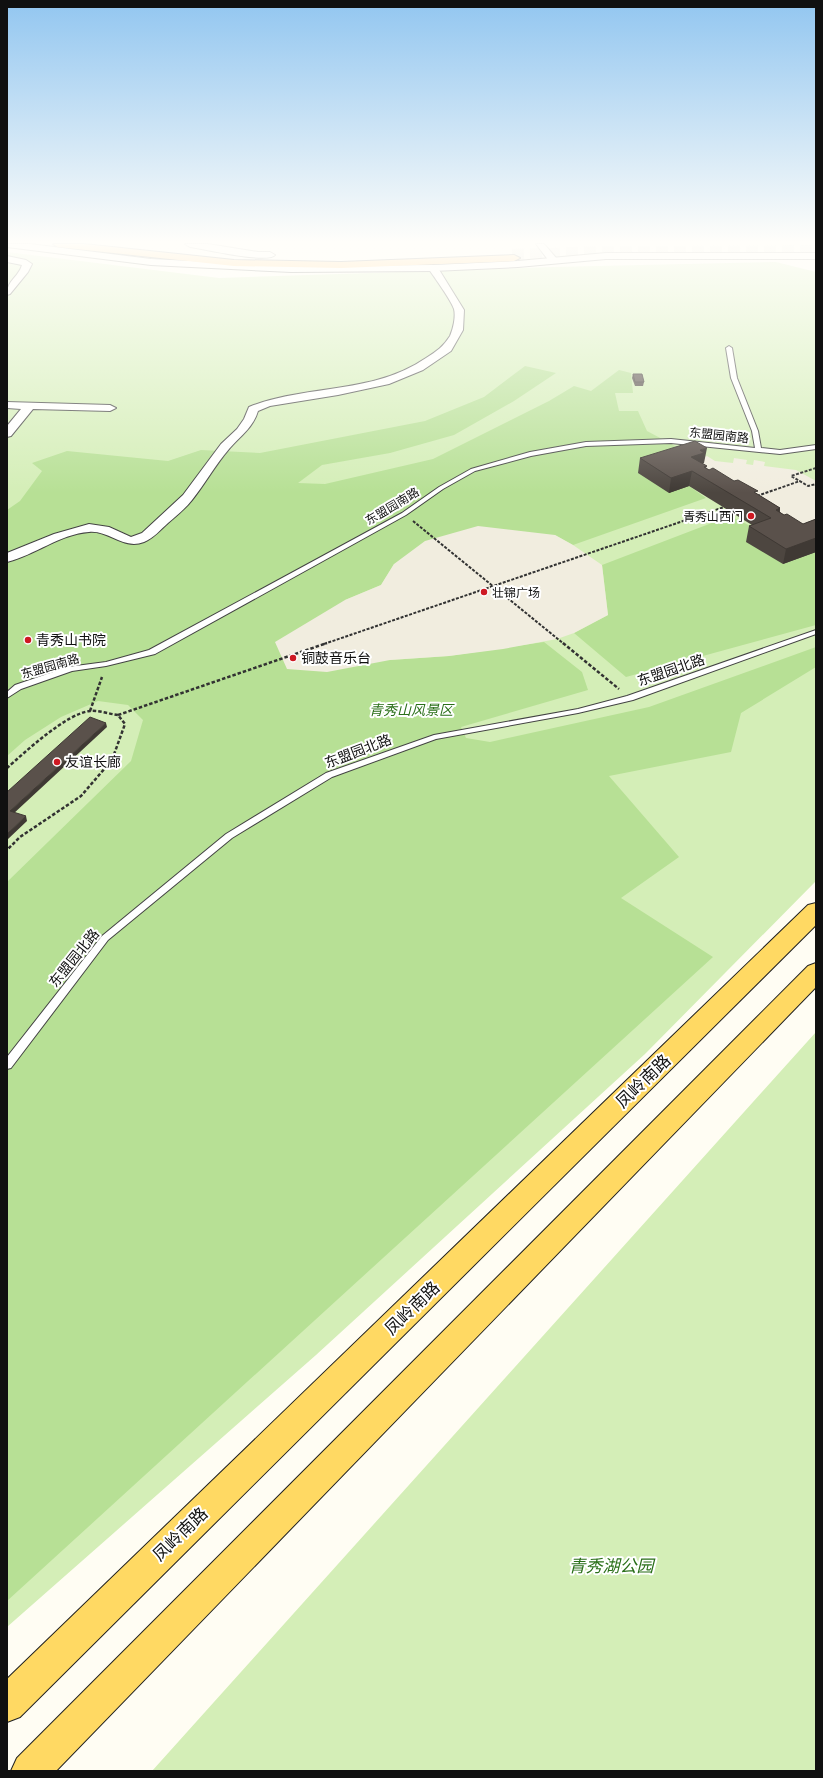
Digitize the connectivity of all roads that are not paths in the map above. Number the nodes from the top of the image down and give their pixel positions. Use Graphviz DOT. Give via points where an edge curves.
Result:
graph roads {
  1 [pos="458,327"];
  2 [pos="730,348"];
  3 [pos="7,405"];
  4 [pos="30,406"];
  5 [pos="110,408"];
  6 [pos="7,434"];
  7 [pos="816,447"];
  8 [pos="758,450"];
  9 [pos="7,558"];
  10 [pos="816,632"];
  11 [pos="7,696"];
  12 [pos="816,911"];
  13 [pos="816,972"];
  14 [pos="7,1065"];
  15 [pos="7,1704"];
  16 [pos="30,1771"];
  1 -- 9 [label="street" via="447,349 419,368 385,382 268,403 253,409 250,419 225,446 187,498 141,541 126,541 103,529 90,528"];
  2 -- 8 [label="lane" via="734,378 755,431"];
  3 -- 4 [label="street"];
  4 -- 5 [label="street"];
  4 -- 6 [label="street"];
  7 -- 8 [label="lane, 东盟园南路" via="780,452"];
  8 -- 11 [label="lane, 东盟园南路" via="652,440 586,444 530,454 473,470 441,488 404,514 152,652 70,670 18,687"];
  10 -- 14 [label="lane, 东盟园北路" via="630,698 578,711 434,737 329,775 229,836 105,938"];
  12 -- 15 [label="main road, 凤岭南路"];
  13 -- 16 [label="main road"];
}
